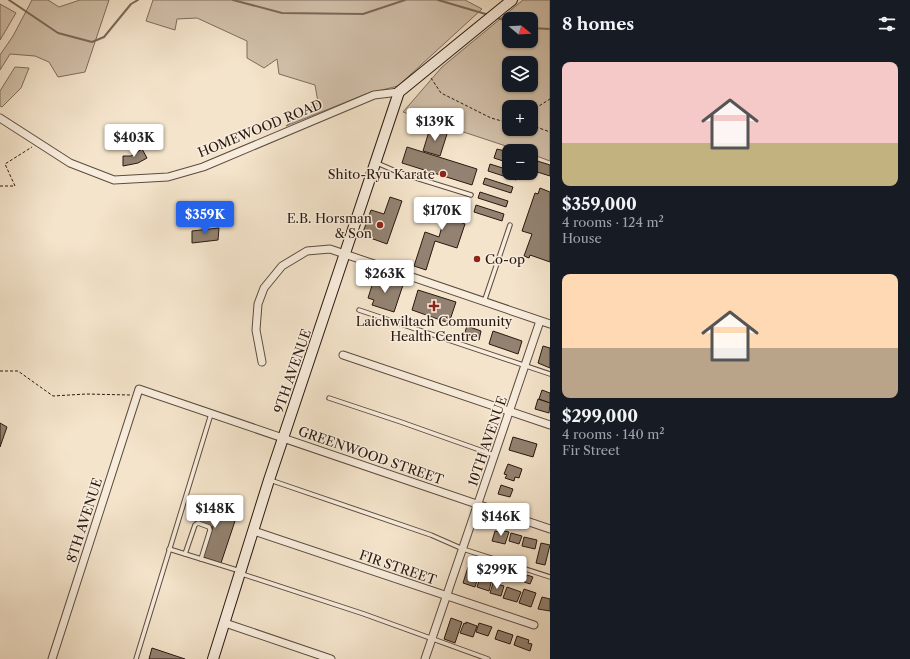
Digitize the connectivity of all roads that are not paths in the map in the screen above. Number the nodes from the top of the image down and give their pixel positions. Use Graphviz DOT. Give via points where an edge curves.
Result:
graph roads {
  1 [pos="512,0"];
  2 [pos="399,92"];
  3 [pos="0,118"];
  4 [pos="376,163"];
  5 [pos="470,195"];
  6 [pos="510,225"];
  7 [pos="345,255"];
  8 [pos="484,302"];
  9 [pos="359,310"];
  10 [pos="540,321"];
  11 [pos="550,324"];
  12 [pos="343,355"];
  13 [pos="262,362"];
  14 [pos="526,365"];
  15 [pos="550,374"];
  16 [pos="138,392"];
  17 [pos="330,398"];
  18 [pos="508,412"];
  19 [pos="211,414"];
  20 [pos="550,425"];
  21 [pos="283,438"];
  22 [pos="494,455"];
  23 [pos="269,480"];
  24 [pos="478,504"];
  25 [pos="550,529"];
  26 [pos="254,531"];
  27 [pos="169,549"];
  28 [pos="463,549"];
  29 [pos="185,554"];
  30 [pos="201,559"];
  31 [pos="241,573"];
  32 [pos="550,577"];
  33 [pos="447,596"];
  34 [pos="225,623"];
  35 [pos="534,625"];
  36 [pos="432,638"];
  37 [pos="52,659"];
  38 [pos="136,659"];
  39 [pos="213,659"];
  40 [pos="331,659"];
  41 [pos="425,659"];
  42 [pos="488,659"];
  1 -- 2 [label="main road"];
  2 -- 3 [label="street, HOMEWOOD ROAD" via="374,96 202,167 168,177 114,180 70,163"];
  2 -- 4 [label="main road, 9TH AVENUE"];
  4 -- 5 [label="lane"];
  4 -- 7 [label="main road, 9TH AVENUE"];
  6 -- 8 [label="lane"];
  7 -- 8 [label="street"];
  7 -- 13 [label="street" via="330,249 307,251 282,266 264,288 258,304 256,321"];
  7 -- 21 [label="main road, 9TH AVENUE"];
  8 -- 10 [label="street"];
  9 -- 14 [label="lane"];
  10 -- 11 [label="street"];
  10 -- 14 [label="street, 10TH AVENUE"];
  12 -- 18 [label="street"];
  14 -- 15 [label="lane"];
  14 -- 18 [label="street, 10TH AVENUE"];
  16 -- 19 [label="street, GREENWOOD STREET"];
  16 -- 37 [label="street, 8TH AVENUE"];
  17 -- 22 [label="lane"];
  18 -- 20 [label="street"];
  18 -- 22 [label="street, 10TH AVENUE"];
  19 -- 21 [label="street, GREENWOOD STREET"];
  19 -- 27 [label="lane"];
  21 -- 23 [label="main road, 9TH AVENUE"];
  21 -- 24 [label="street, GREENWOOD STREET"];
  22 -- 24 [label="street, 10TH AVENUE"];
  23 -- 26 [label="main road, 9TH AVENUE"];
  23 -- 28 [label="lane" via="431,535"];
  24 -- 25 [label="street, GREENWOOD STREET"];
  24 -- 28 [label="street, 10TH AVENUE"];
  26 -- 31 [label="main road, 9TH AVENUE"];
  26 -- 33 [label="street, FIR STREET"];
  27 -- 29 [label="lane"];
  27 -- 38 [label="lane"];
  28 -- 32 [label="lane"];
  28 -- 33 [label="street, 10TH AVENUE"];
  29 -- 30 [label="lane"];
  29 -- 30 [label="lane" via="194,525 198,523 210,530"];
  30 -- 31 [label="lane"];
  31 -- 34 [label="main road, 9TH AVENUE"];
  31 -- 36 [label="lane"];
  33 -- 35 [label="street, FIR STREET"];
  33 -- 36 [label="street, 10TH AVENUE"];
  34 -- 39 [label="main road, 9TH AVENUE"];
  34 -- 40 [label="street"];
  36 -- 41 [label="street, 10TH AVENUE"];
  36 -- 42 [label="lane"];
}
